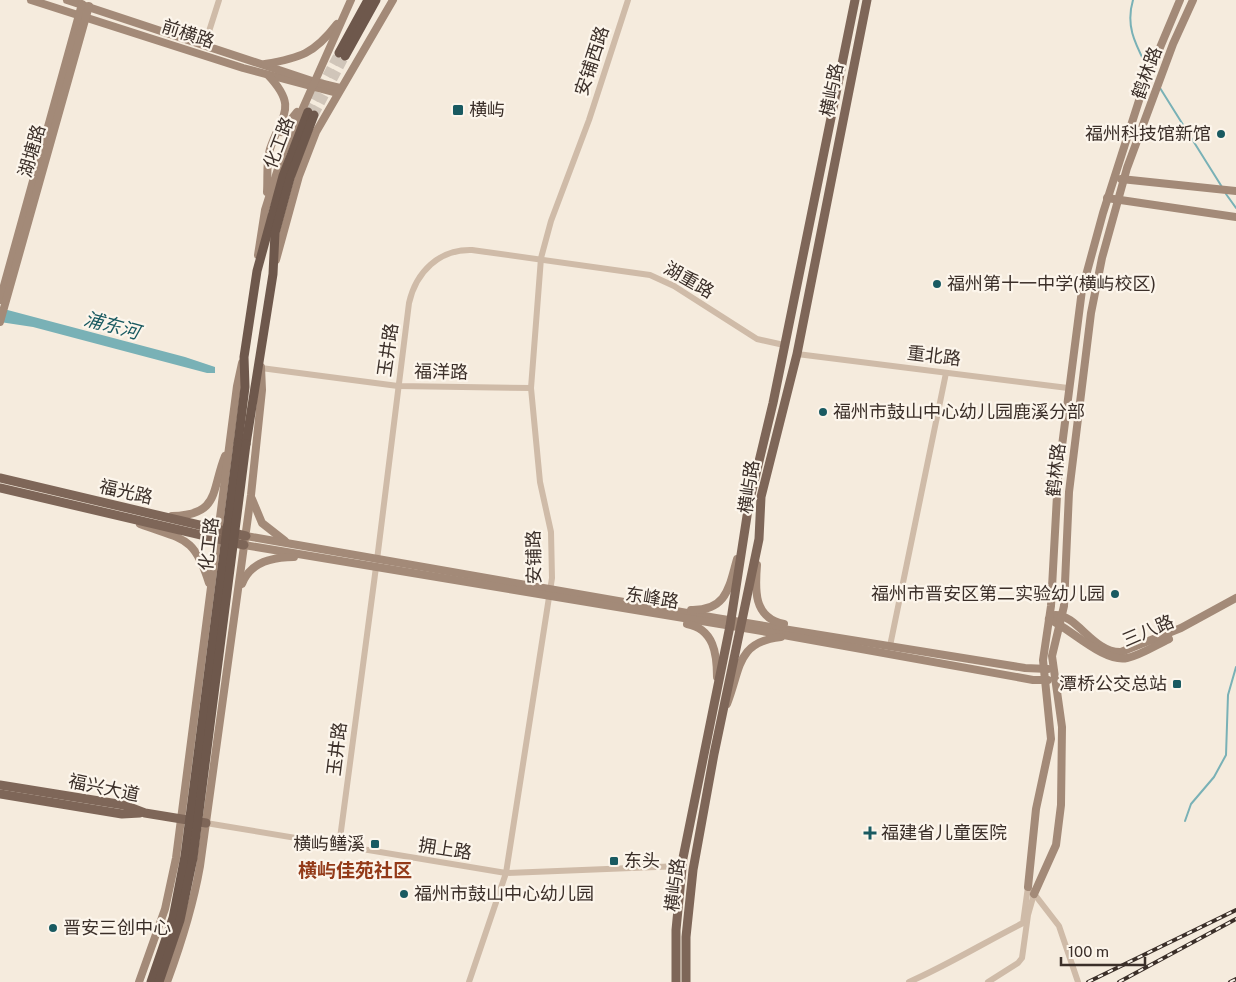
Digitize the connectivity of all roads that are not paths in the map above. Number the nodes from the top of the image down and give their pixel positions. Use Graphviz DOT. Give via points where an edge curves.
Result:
graph roads {
  1 [pos="31,0"];
  2 [pos="67,0"];
  3 [pos="219,0"];
  4 [pos="351,0"];
  5 [pos="368,0"];
  6 [pos="376,0"];
  7 [pos="394,0"];
  8 [pos="628,0"];
  9 [pos="855,0"];
  10 [pos="867,0"];
  11 [pos="1180,0"];
  12 [pos="1193,0"];
  13 [pos="86,5"];
  14 [pos="82,16"];
  15 [pos="343,17"];
  16 [pos="205,44"];
  17 [pos="262,64"];
  18 [pos="268,75"];
  19 [pos="314,84"];
  20 [pos="339,90"];
  21 [pos="309,111"];
  22 [pos="585,131"];
  23 [pos="276,137"];
  24 [pos="1114,178"];
  25 [pos="1124,180"];
  26 [pos="1236,191"];
  27 [pos="1107,198"];
  28 [pos="1118,200"];
  29 [pos="265,210"];
  30 [pos="1236,216"];
  31 [pos="541,258"];
  32 [pos="257,271"];
  33 [pos="273,274"];
  34 [pos="2,302"];
  35 [pos="0,322"];
  36 [pos="784,345"];
  37 [pos="796,354"];
  38 [pos="261,364"];
  39 [pos="946,373"];
  40 [pos="398,386"];
  41 [pos="531,388"];
  42 [pos="1068,388"];
  43 [pos="238,444"];
  44 [pos="0,478"];
  45 [pos="0,488"];
  46 [pos="251,495"];
  47 [pos="162,517"];
  48 [pos="124,518"];
  49 [pos="218,529"];
  50 [pos="744,537"];
  51 [pos="759,539"];
  52 [pos="216,540"];
  53 [pos="245,540"];
  54 [pos="289,544"];
  55 [pos="312,556"];
  56 [pos="377,563"];
  57 [pos="210,587"];
  58 [pos="550,593"];
  59 [pos="1236,598"];
  60 [pos="1236,603"];
  61 [pos="235,605"];
  62 [pos="668,610"];
  63 [pos="647,612"];
  64 [pos="1063,616"];
  65 [pos="1049,619"];
  66 [pos="730,623"];
  67 [pos="1061,624"];
  68 [pos="742,625"];
  69 [pos="790,636"];
  70 [pos="834,637"];
  71 [pos="890,646"];
  72 [pos="1052,668"];
  73 [pos="1043,670"];
  74 [pos="1054,679"];
  75 [pos="1044,680"];
  76 [pos="717,688"];
  77 [pos="723,716"];
  78 [pos="0,785"];
  79 [pos="0,794"];
  80 [pos="146,813"];
  81 [pos="181,819"];
  82 [pos="206,823"];
  83 [pos="339,846"];
  84 [pos="681,866"];
  85 [pos="506,873"];
  86 [pos="1028,888"];
  87 [pos="1034,894"];
  88 [pos="139,982"];
  89 [pos="151,982"];
  90 [pos="159,982"];
  91 [pos="168,982"];
  92 [pos="470,982"];
  93 [pos="676,982"];
  94 [pos="686,982"];
  95 [pos="909,982"];
  96 [pos="988,982"];
  97 [pos="1078,982"];
  1 -- 14 [label="main road, 前横路"];
  2 -- 13 [label="main road, 前横路"];
  3 -- 16 [label="street"];
  4 -- 15 [label="main road"];
  5 -- 6 [label="highway" via="342,55"];
  7 -- 20 [label="main road, 化工路"];
  8 -- 22 [label="street, 安铺西路"];
  9 -- 36 [label="main road, 横屿路"];
  10 -- 37 [label="main road, 横屿路"];
  11 -- 24 [label="main road, 鹤林路" via="1143,88"];
  12 -- 25 [label="main road, 鹤林路" via="1164,68"];
  13 -- 14 [label="main road, 湖塘路"];
  13 -- 16 [label="main road, 前横路"];
  14 -- 18 [label="main road, 前横路"];
  14 -- 34 [label="main road, 湖塘路"];
  15 -- 17 [label="main road" via="310,52"];
  15 -- 19 [label="main road"];
  16 -- 17 [label="main road, 前横路"];
  17 -- 19 [label="main road, 前横路"];
  18 -- 19 [label="main road, 前横路"];
  18 -- 23 [label="main road" via="278,86 286,104"];
  19 -- 20 [label="main road, 前横路"];
  19 -- 21 [label="main road"];
  20 -- 33 [label="main road, 化工路" via="316,132 299,176"];
  21 -- 23 [label="main road"];
  21 -- 29 [label="main road" via="283,153"];
  21 -- 32 [label="highway, 化工路" via="283,176"];
  21 -- 33 [label="highway, 化工路" via="275,233"];
  22 -- 31 [label="street, 安铺路" via="551,221"];
  23 -- 29 [label="main road" via="268,161"];
  24 -- 25 [label="main road"];
  24 -- 27 [label="main road, 鹤林路"];
  25 -- 26 [label="main road"];
  25 -- 28 [label="main road, 鹤林路"];
  27 -- 28 [label="main road"];
  27 -- 42 [label="main road, 鹤林路" via="1082,290"];
  28 -- 30 [label="main road"];
  28 -- 64 [label="main road, 鹤林路" via="1094,297 1084,358 1068,492"];
  29 -- 32 [label="main road"];
  31 -- 36 [label="street, 湖重路" via="654,276 757,339"];
  31 -- 40 [label="street, 玉井路" via="467,249 448,253 434,262 420,275 412,290"];
  31 -- 41 [label="street, 安铺路"];
  32 -- 43 [label="highway, 化工路" via="244,357 245,388"];
  33 -- 38 [label="highway, 化工路"];
  34 -- 35 [label="main road, 湖塘路"];
  36 -- 50 [label="main road, 横屿路"];
  37 -- 39 [label="street, 重北路"];
  37 -- 51 [label="main road, 横屿路" via="763,482"];
  38 -- 40 [label="street, 福洋路"];
  38 -- 43 [label="highway, 化工路"];
  38 -- 46 [label="main road" via="262,390"];
  39 -- 42 [label="street, 重北路"];
  39 -- 71 [label="street"];
  40 -- 41 [label="street, 福洋路"];
  40 -- 56 [label="street, 玉井路"];
  41 -- 58 [label="street, 安铺路" via="540,482 552,539"];
  42 -- 65 [label="main road, 鹤林路" via="1056,493"];
  43 -- 47 [label="main road" via="210,504 191,515"];
  43 -- 49 [label="main road"];
  43 -- 89 [label="highway, 化工路, bridge" via="185,856 173,918"];
  43 -- 90 [label="highway, 化工路, bridge" via="193,858 180,920"];
  44 -- 47 [label="main road, 福光路"];
  45 -- 48 [label="main road, 福光路"];
  46 -- 53 [label="main road"];
  46 -- 54 [label="main road" via="262,523"];
  47 -- 49 [label="main road, 福光路"];
  48 -- 52 [label="main road, 福光路"];
  48 -- 57 [label="main road" via="188,542 201,558"];
  49 -- 52 [label="main road"];
  49 -- 53 [label="main road, 福光路"];
  50 -- 62 [label="main road" via="730,586 722,600 700,610"];
  50 -- 66 [label="main road, 横屿路"];
  51 -- 68 [label="main road, 横屿路"];
  51 -- 70 [label="main road" via="755,590 762,610 776,622"];
  52 -- 53 [label="main road, 福光路"];
  52 -- 57 [label="main road"];
  53 -- 54 [label="main road, 东峰路"];
  53 -- 55 [label="main road, 东峰路"];
  53 -- 61 [label="main road"];
  54 -- 56 [label="main road, 东峰路"];
  55 -- 56 [label="main road, 东峰路"];
  55 -- 61 [label="main road" via="282,557 257,564 244,578"];
  56 -- 58 [label="main road, 东峰路"];
  56 -- 83 [label="street, 玉井路"];
  57 -- 81 [label="main road"];
  58 -- 62 [label="main road, 东峰路"];
  58 -- 63 [label="main road, 东峰路"];
  58 -- 85 [label="street, 安铺路"];
  59 -- 64 [label="main road, 三八路" via="1182,628 1121,652 1101,646"];
  60 -- 67 [label="main road, 三八路" via="1196,626 1125,658 1104,655"];
  61 -- 82 [label="main road"];
  62 -- 66 [label="main road, 东峰路"];
  63 -- 66 [label="main road, 东峰路"];
  63 -- 76 [label="main road" via="655,618 695,626 707,635 716,654"];
  64 -- 65 [label="main road" via="1055,615"];
  64 -- 67 [label="main road, 鹤林路"];
  65 -- 67 [label="main road, 三八路"];
  65 -- 73 [label="main road, 鹤林路"];
  66 -- 68 [label="main road, 东峰路"];
  66 -- 76 [label="main road, 横屿路"];
  67 -- 72 [label="main road, 鹤林路"];
  68 -- 69 [label="main road, 东峰路"];
  68 -- 70 [label="main road, 东峰路"];
  68 -- 77 [label="main road, 横屿路"];
  69 -- 75 [label="main road, 东峰路"];
  69 -- 77 [label="main road" via="762,640 748,649"];
  70 -- 71 [label="main road, 东峰路"];
  71 -- 73 [label="main road, 东峰路"];
  72 -- 73 [label="main road, 东峰路"];
  72 -- 74 [label="main road, 鹤林路"];
  73 -- 75 [label="main road, 鹤林路"];
  74 -- 75 [label="main road, 东峰路"];
  74 -- 87 [label="main road, 鹤林路" via="1062,727 1061,805 1056,845"];
  75 -- 86 [label="main road, 鹤林路" via="1051,744 1036,809"];
  76 -- 84 [label="main road, 横屿路"];
  77 -- 94 [label="main road, 横屿路" via="692,879 686,937"];
  78 -- 80 [label="main road, 福兴大道" via="124,805"];
  79 -- 80 [label="main road, 福兴大道" via="122,814"];
  80 -- 81 [label="main road"];
  81 -- 82 [label="main road"];
  81 -- 88 [label="main road" via="165,909"];
  82 -- 83 [label="street, 拥上路"];
  82 -- 91 [label="main road" via="196,893"];
  83 -- 85 [label="street, 拥上路"];
  84 -- 85 [label="street, 拥上路"];
  84 -- 93 [label="main road, 横屿路"];
  85 -- 92 [label="street, 安铺路"];
  86 -- 87 [label="street"];
  86 -- 95 [label="street" via="1024,923"];
  87 -- 96 [label="street" via="1022,958"];
  87 -- 97 [label="street" via="1059,926"];
}
